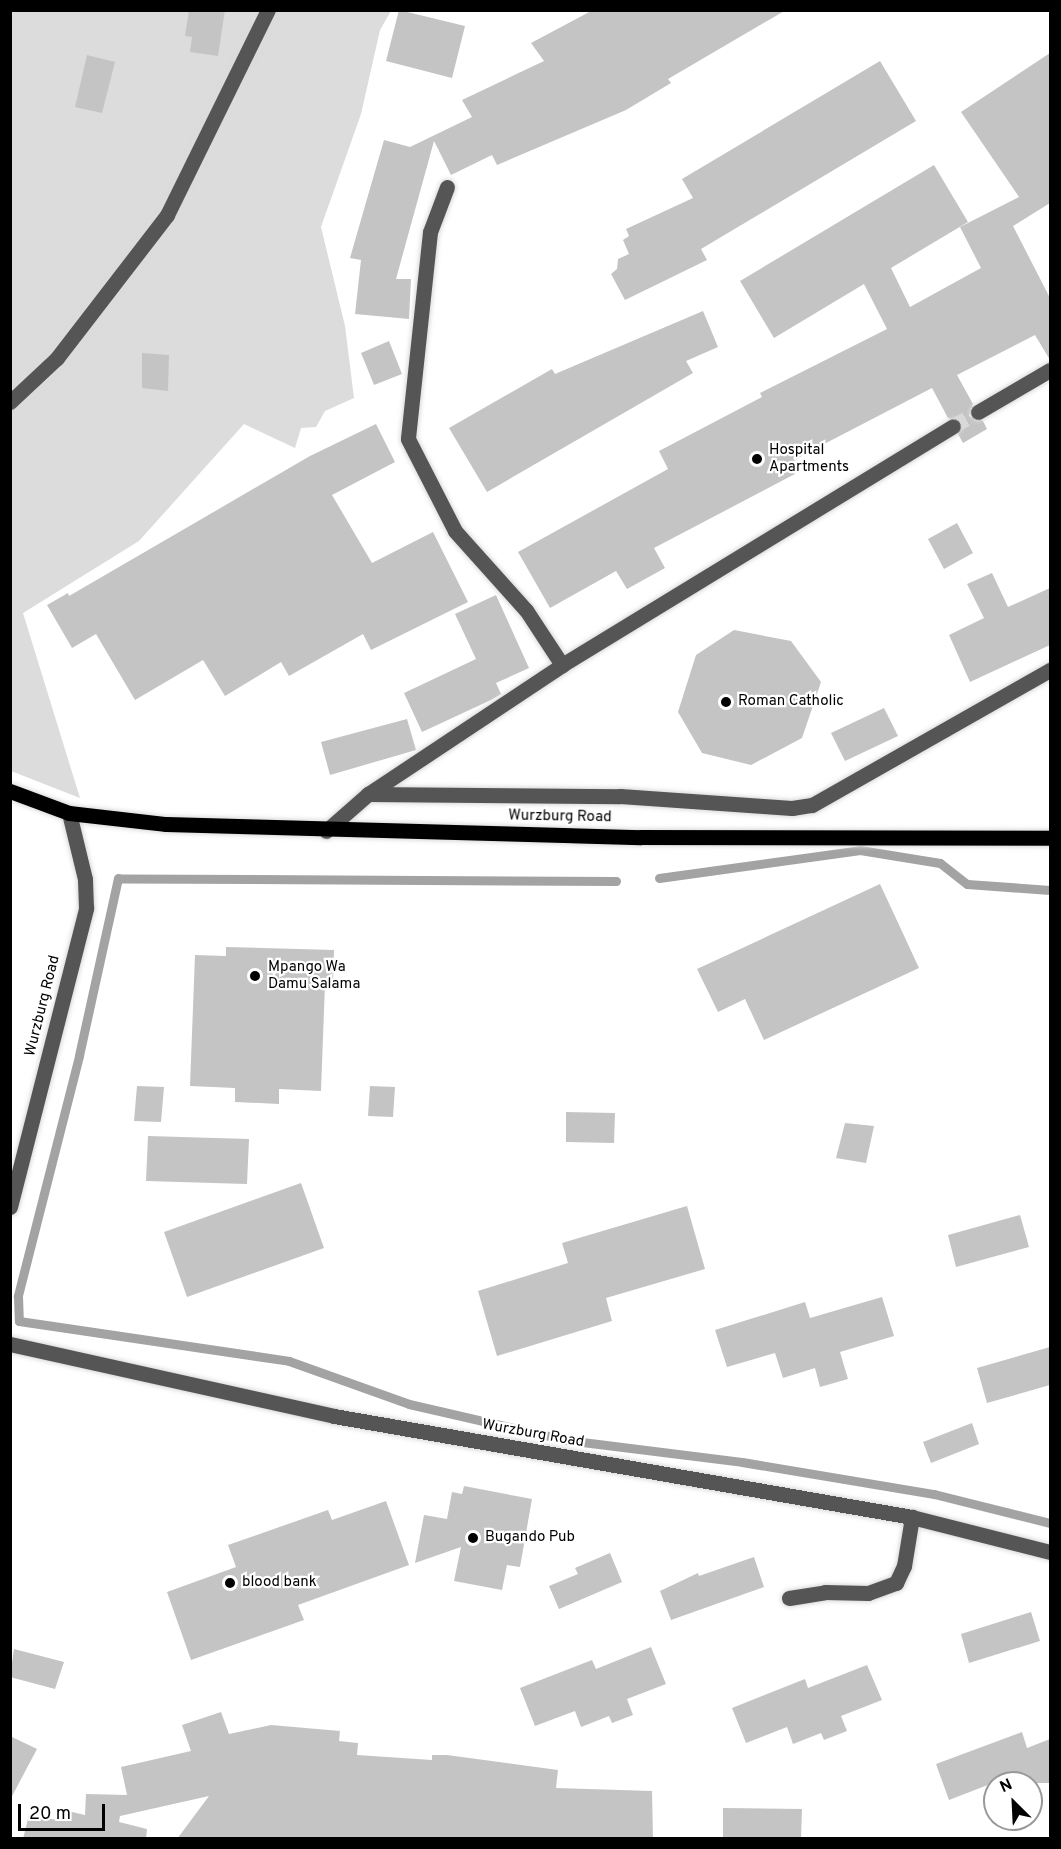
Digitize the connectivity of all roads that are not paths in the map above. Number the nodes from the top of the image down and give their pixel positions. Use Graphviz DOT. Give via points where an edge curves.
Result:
graph roads {
  1 [pos="268,10"];
  2 [pos="447,187"];
  3 [pos="1050,370"];
  4 [pos="10,402"];
  5 [pos="978,412"];
  6 [pos="953,426"];
  7 [pos="562,665"];
  8 [pos="1050,670"];
  9 [pos="10,791"];
  10 [pos="368,794"];
  11 [pos="69,813"];
  12 [pos="326,831"];
  13 [pos="1050,838"];
  14 [pos="10,1208"];
  15 [pos="12,1349"];
  16 [pos="912,1517"];
  17 [pos="1050,1552"];
  18 [pos="789,1598"];
  1 -- 4 [label="street" via="167,215 57,358"];
  2 -- 7 [label="street" via="430,232 408,439 455,531 526,610"];
  3 -- 5 [label="street"];
  6 -- 7 [label="street"];
  7 -- 10 [label="street"];
  8 -- 10 [label="street" via="812,805 792,808 620,796"];
  9 -- 11 [label="main road, Wurzburg Road"];
  10 -- 12 [label="street"];
  11 -- 12 [label="main road, Wurzburg Road" via="166,824"];
  11 -- 14 [label="street, Wurzburg Road" via="85,879 86,908"];
  12 -- 13 [label="main road, Wurzburg Road"];
  15 -- 16 [label="street, Wurzburg Road" via="334,1416"];
  16 -- 17 [label="street, Wurzburg Road"];
  16 -- 18 [label="street" via="904,1566 896,1583 868,1593 825,1592"];
}
